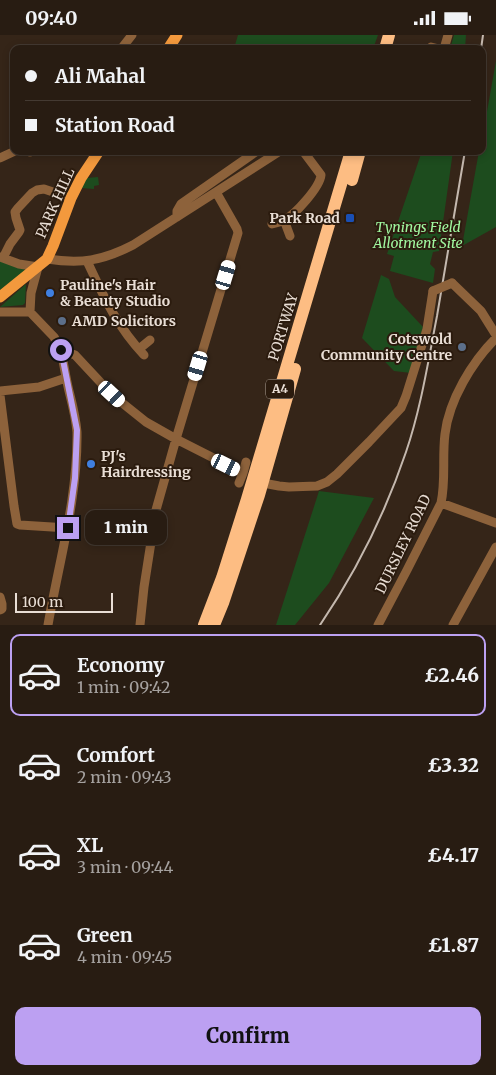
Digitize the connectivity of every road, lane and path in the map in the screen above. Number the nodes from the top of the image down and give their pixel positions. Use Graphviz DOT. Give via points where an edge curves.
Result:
graph roads {
  1 [pos="132,35"];
  2 [pos="124,45"];
  3 [pos="96,155"];
  4 [pos="252,155"];
  5 [pos="274,155"];
  6 [pos="305,155"];
  7 [pos="350,155"];
  8 [pos="359,155"];
  9 [pos="216,193"];
  10 [pos="71,198"];
  11 [pos="177,217"];
  12 [pos="284,220"];
  13 [pos="272,224"];
  14 [pos="290,236"];
  15 [pos="1,257"];
  16 [pos="87,261"];
  17 [pos="42,263"];
  18 [pos="0,297"];
  19 [pos="4,311"];
  20 [pos="30,311"];
  21 [pos="496,336"];
  22 [pos="150,341"];
  23 [pos="61,350"];
  24 [pos="66,378"];
  25 [pos="0,391"];
  26 [pos="0,395"];
  27 [pos="176,439"];
  28 [pos="246,462"];
  29 [pos="243,473"];
  30 [pos="240,483"];
  31 [pos="263,483"];
  32 [pos="441,503"];
  33 [pos="496,523"];
  34 [pos="68,528"];
  35 [pos="496,547"];
  36 [pos="0,597"];
  37 [pos="0,610"];
  38 [pos="48,625"];
  39 [pos="140,625"];
  40 [pos="204,625"];
  41 [pos="214,625"];
  42 [pos="378,625"];
  43 [pos="453,625"];
  1 -- 2 [label="street"];
  3 -- 10 [label="main road, PARK HILL"];
  4 -- 11 [label="street" via="181,204 176,211"];
  5 -- 9 [label="street"];
  6 -- 12 [label="street" via="321,175 320,181"];
  7 -- 40 [label="highway, PORTWAY / A4" via="222,578"];
  8 -- 31 [label="highway, PORTWAY / A4"];
  9 -- 11 [label="street"];
  9 -- 27 [label="street" via="238,233"];
  10 -- 15 [label="street" via="44,189 32,193 15,213 20,230"];
  10 -- 17 [label="main road, PARK HILL" via="53,246"];
  11 -- 16 [label="street" via="116,254"];
  12 -- 13 [label="street"];
  12 -- 14 [label="street"];
  15 -- 17 [label="street" via="19,264"];
  16 -- 17 [label="street"];
  16 -- 22 [label="street" via="110,309 141,352"];
  17 -- 18 [label="main road"];
  17 -- 20 [label="street" via="31,293"];
  19 -- 20 [label="street"];
  20 -- 23 [label="street" via="54,337"];
  21 -- 31 [label="street, bridge" via="481,311 452,283 433,291 427,329 401,408 327,482 317,486 290,487"];
  21 -- 32 [label="street, DURSLEY ROAD" via="461,385 448,419"];
  23 -- 24 [label="street"];
  23 -- 27 [label="street" via="75,355 121,402 146,422"];
  24 -- 25 [label="street" via="39,387"];
  24 -- 34 [label="street" via="77,430"];
  26 -- 34 [label="street" via="17,524"];
  27 -- 29 [label="street"];
  27 -- 39 [label="street" via="156,510"];
  28 -- 29 [label="street"];
  29 -- 30 [label="street"];
  31 -- 41 [label="highway, PORTWAY / A4"];
  32 -- 33 [label="street"];
  32 -- 42 [label="street, DURSLEY ROAD"];
  34 -- 38 [label="street"];
  35 -- 43 [label="street"];
  36 -- 37 [label="street"];
}
